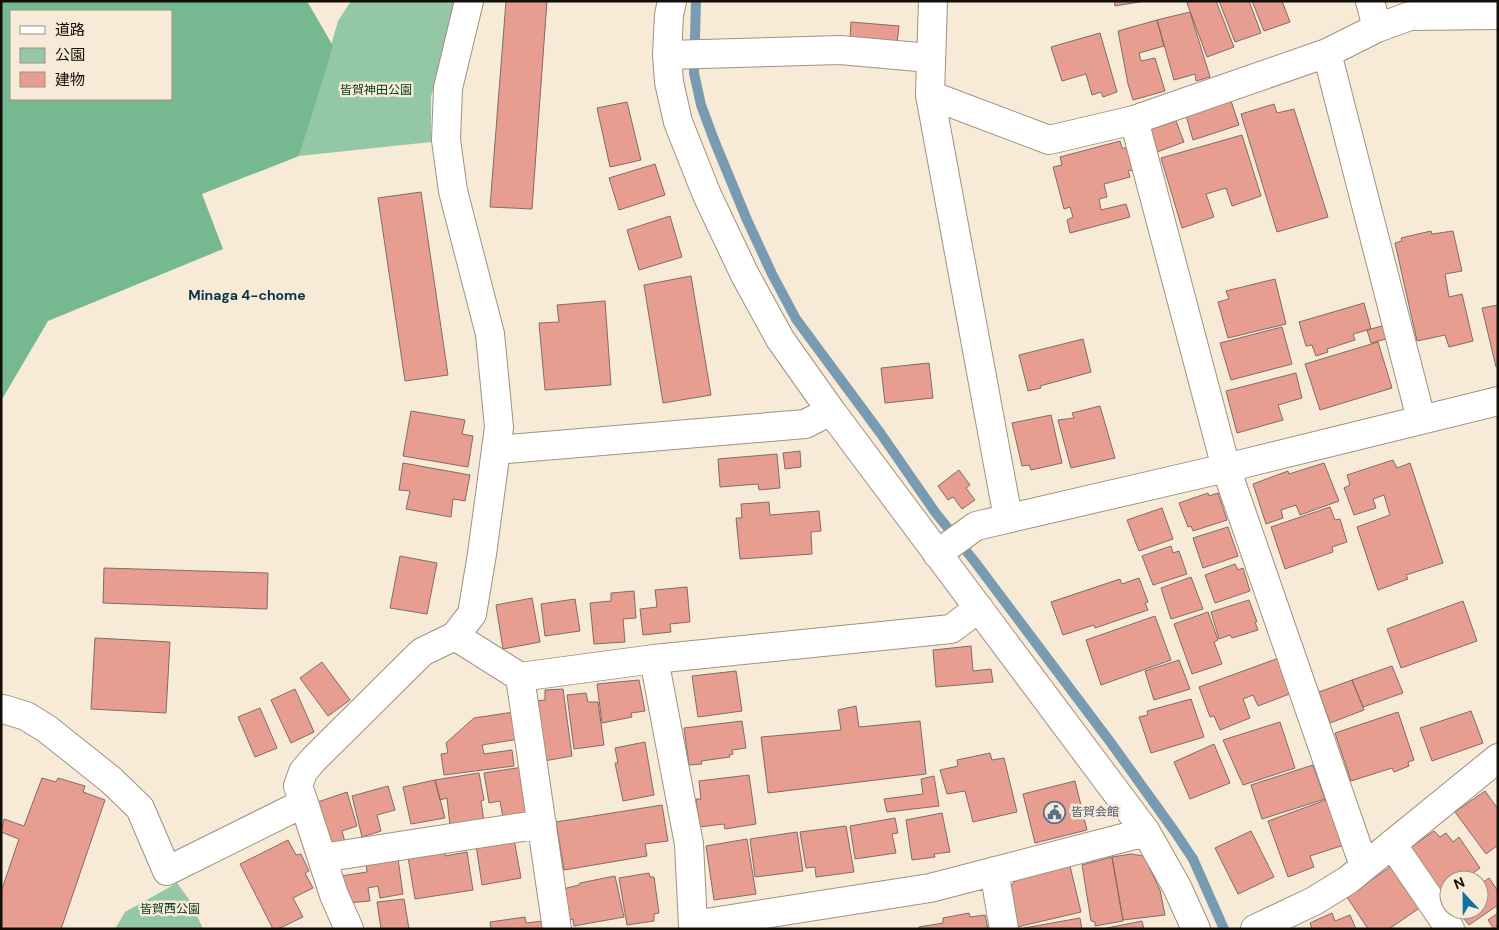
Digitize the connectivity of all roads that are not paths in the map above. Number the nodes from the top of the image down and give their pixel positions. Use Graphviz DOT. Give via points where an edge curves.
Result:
graph roads {
  1 [pos="469,1"];
  2 [pos="672,1"];
  3 [pos="933,1"];
  4 [pos="1370,1"];
  5 [pos="1498,16"];
  6 [pos="1377,28"];
  7 [pos="1327,53"];
  8 [pos="685,54"];
  9 [pos="930,58"];
  10 [pos="930,95"];
  11 [pos="1134,120"];
  12 [pos="1498,401"];
  13 [pos="831,411"];
  14 [pos="1422,419"];
  15 [pos="496,450"];
  16 [pos="1226,468"];
  17 [pos="1008,518"];
  18 [pos="951,544"];
  19 [pos="979,608"];
  20 [pos="455,636"];
  21 [pos="654,659"];
  22 [pos="520,677"];
  23 [pos="2,709"];
  24 [pos="1496,764"];
  25 [pos="304,803"];
  26 [pos="542,824"];
  27 [pos="1146,832"];
  28 [pos="1392,844"];
  29 [pos="322,858"];
  30 [pos="1364,866"];
  31 [pos="994,871"];
  32 [pos="349,929"];
  33 [pos="558,929"];
  34 [pos="1004,929"];
  35 [pos="1196,929"];
  36 [pos="1254,929"];
  37 [pos="1450,929"];
  1 -- 15 [label="street" via="448,88 446,140 454,191 490,334 499,426"];
  2 -- 8 [label="street" via="669,15"];
  3 -- 9 [label="street"];
  4 -- 6 [label="street"];
  5 -- 6 [label="street" via="1410,16"];
  6 -- 7 [label="street"];
  7 -- 11 [label="street"];
  7 -- 14 [label="street"];
  8 -- 9 [label="street" via="840,50"];
  8 -- 13 [label="street" via="669,82 678,122 711,204 744,275 780,339"];
  9 -- 10 [label="street"];
  10 -- 11 [label="street" via="1049,140"];
  10 -- 17 [label="street"];
  11 -- 16 [label="street"];
  12 -- 14 [label="street"];
  13 -- 15 [label="street" via="805,424"];
  13 -- 18 [label="street"];
  14 -- 16 [label="street"];
  15 -- 20 [label="street" via="472,614"];
  16 -- 17 [label="street"];
  16 -- 30 [label="street"];
  17 -- 18 [label="street" via="976,526"];
  18 -- 19 [label="street"];
  19 -- 21 [label="street" via="951,629"];
  19 -- 27 [label="street"];
  20 -- 22 [label="street"];
  20 -- 25 [label="street" via="422,652 313,760 303,772 298,786"];
  21 -- 22 [label="street"];
  21 -- 31 [label="street" via="689,844 693,925 930,888"];
  22 -- 26 [label="street"];
  23 -- 25 [label="street" via="26,716 47,729 111,780 140,808 167,871"];
  24 -- 28 [label="street"];
  25 -- 29 [label="street"];
  26 -- 29 [label="street"];
  26 -- 33 [label="street"];
  27 -- 31 [label="street"];
  27 -- 35 [label="street"];
  28 -- 30 [label="street"];
  28 -- 37 [label="street"];
  29 -- 32 [label="street"];
  30 -- 36 [label="street" via="1314,901"];
  31 -- 34 [label="street"];
}
